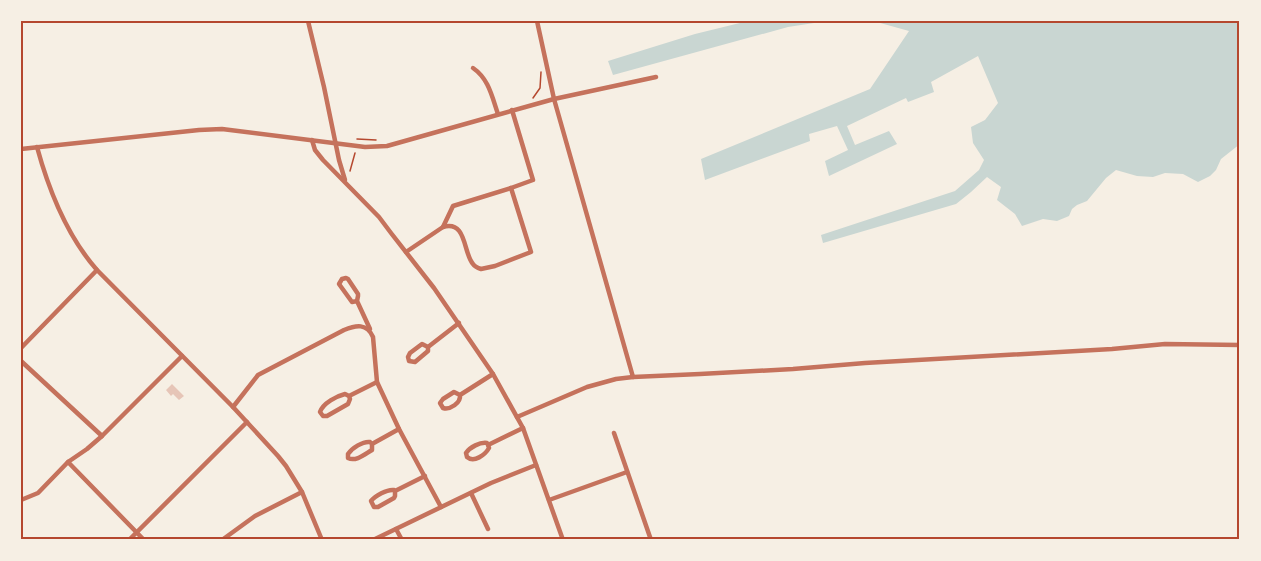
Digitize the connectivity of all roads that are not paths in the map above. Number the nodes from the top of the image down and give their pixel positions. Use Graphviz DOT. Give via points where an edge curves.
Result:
graph roads {
  1 [pos="308,21"];
  2 [pos="537,21"];
  3 [pos="473,68"];
  4 [pos="656,77"];
  5 [pos="554,99"];
  6 [pos="512,110"];
  7 [pos="498,114"];
  8 [pos="312,140"];
  9 [pos="335,143"];
  10 [pos="37,147"];
  11 [pos="21,149"];
  12 [pos="348,185"];
  13 [pos="511,188"];
  14 [pos="443,227"];
  15 [pos="406,252"];
  16 [pos="98,270"];
  17 [pos="357,301"];
  18 [pos="459,323"];
  19 [pos="371,331"];
  20 [pos="1240,345"];
  21 [pos="428,347"];
  22 [pos="21,348"];
  23 [pos="182,356"];
  24 [pos="21,362"];
  25 [pos="493,374"];
  26 [pos="633,377"];
  27 [pos="377,382"];
  28 [pos="460,395"];
  29 [pos="349,396"];
  30 [pos="232,407"];
  31 [pos="517,417"];
  32 [pos="247,422"];
  33 [pos="523,428"];
  34 [pos="399,429"];
  35 [pos="614,433"];
  36 [pos="102,436"];
  37 [pos="372,444"];
  38 [pos="488,445"];
  39 [pos="68,462"];
  40 [pos="536,465"];
  41 [pos="627,472"];
  42 [pos="425,476"];
  43 [pos="395,491"];
  44 [pos="302,492"];
  45 [pos="471,493"];
  46 [pos="21,500"];
  47 [pos="549,500"];
  48 [pos="441,507"];
  49 [pos="396,529"];
  50 [pos="488,529"];
  51 [pos="137,532"];
  52 [pos="129,540"];
  53 [pos="144,540"];
  54 [pos="222,540"];
  55 [pos="321,540"];
  56 [pos="372,540"];
  57 [pos="402,540"];
  58 [pos="563,540"];
  59 [pos="651,540"];
  1 -- 9 [label="street"];
  2 -- 5 [label="street"];
  3 -- 7 [label="street" via="483,75"];
  4 -- 5 [label="street"];
  5 -- 6 [label="street"];
  5 -- 26 [label="street"];
  6 -- 7 [label="street"];
  6 -- 13 [label="street" via="533,180"];
  7 -- 9 [label="street" via="387,146"];
  8 -- 9 [label="street"];
  8 -- 10 [label="street" via="199,130"];
  8 -- 12 [label="street" via="315,150"];
  9 -- 12 [label="street"];
  10 -- 11 [label="street"];
  10 -- 16 [label="street" via="58,207 82,251"];
  12 -- 15 [label="street"];
  13 -- 14 [label="street" via="453,206"];
  13 -- 14 [label="street" via="531,252 481,269 471,263 462,234 452,226"];
  14 -- 15 [label="street"];
  15 -- 18 [label="street"];
  16 -- 22 [label="street"];
  16 -- 23 [label="street"];
  17 -- 17 [label="street" via="358,294 348,279 342,279 339,284 349,300"];
  17 -- 19 [label="street"];
  18 -- 21 [label="street"];
  18 -- 25 [label="street"];
  19 -- 27 [label="street"];
  19 -- 30 [label="street" via="349,328 258,375"];
  20 -- 26 [label="street" via="1165,344"];
  21 -- 21 [label="street" via="422,344 410,352 409,361 415,362 427,354"];
  23 -- 30 [label="street"];
  23 -- 36 [label="street"];
  24 -- 36 [label="street"];
  25 -- 28 [label="street"];
  25 -- 31 [label="street"];
  26 -- 31 [label="street" via="587,387"];
  27 -- 29 [label="street"];
  27 -- 34 [label="street"];
  28 -- 28 [label="street" via="454,392 443,399 441,407 447,409 459,402"];
  29 -- 29 [label="street" via="343,394 324,405 321,414 327,416 348,404"];
  30 -- 32 [label="street"];
  31 -- 33 [label="street"];
  32 -- 44 [label="street" via="286,466"];
  32 -- 51 [label="street"];
  33 -- 38 [label="street"];
  33 -- 40 [label="street"];
  34 -- 37 [label="street"];
  34 -- 42 [label="street"];
  35 -- 41 [label="street"];
  36 -- 39 [label="street"];
  37 -- 37 [label="street" via="366,442 351,450 348,458 356,459 372,450"];
  38 -- 38 [label="street" via="483,442 470,449 467,457 474,460 487,452"];
  39 -- 46 [label="street" via="38,494"];
  39 -- 51 [label="street"];
  40 -- 45 [label="street"];
  40 -- 47 [label="street"];
  41 -- 47 [label="street"];
  41 -- 59 [label="street"];
  42 -- 43 [label="street"];
  42 -- 48 [label="street"];
  43 -- 43 [label="street" via="389,489 374,498 372,506 394,498"];
  44 -- 54 [label="street" via="265,510"];
  44 -- 55 [label="street"];
  45 -- 48 [label="street"];
  45 -- 50 [label="street"];
  47 -- 58 [label="street"];
  48 -- 49 [label="street"];
  49 -- 56 [label="street"];
  49 -- 57 [label="street"];
  51 -- 52 [label="street"];
  51 -- 53 [label="street"];
}
